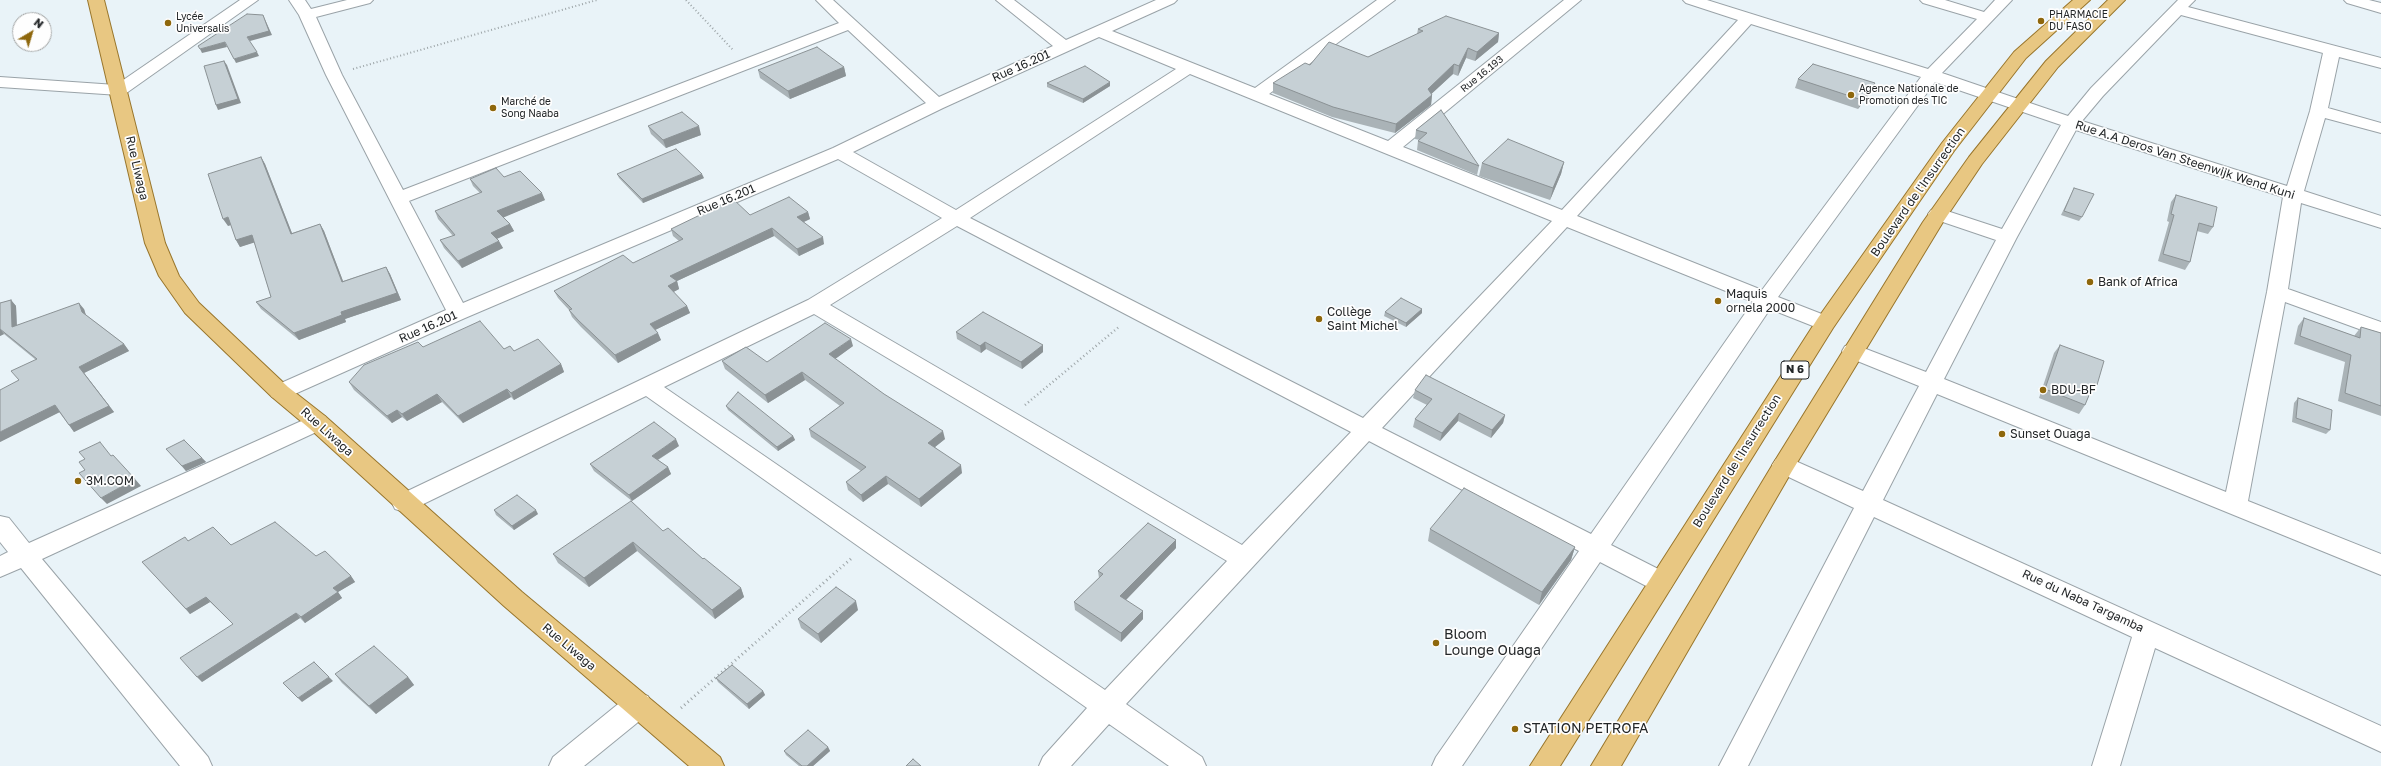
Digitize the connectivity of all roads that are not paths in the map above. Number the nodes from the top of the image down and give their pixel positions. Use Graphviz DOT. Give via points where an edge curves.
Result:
graph roads {
  1 [pos="96,0"];
  2 [pos="250,0"];
  3 [pos="297,0"];
  4 [pos="365,0"];
  5 [pos="824,0"];
  6 [pos="1004,0"];
  7 [pos="1169,0"];
  8 [pos="1387,0"];
  9 [pos="1573,0"];
  10 [pos="1691,0"];
  11 [pos="1928,0"];
  12 [pos="2004,0"];
  13 [pos="2082,0"];
  14 [pos="2118,0"];
  15 [pos="2352,0"];
  16 [pos="2182,4"];
  17 [pos="2381,8"];
  18 [pos="307,15"];
  19 [pos="1986,17"];
  20 [pos="1747,19"];
  21 [pos="850,24"];
  22 [pos="1099,32"];
  23 [pos="1065,47"];
  24 [pos="2332,50"];
  25 [pos="2381,63"];
  26 [pos="1188,68"];
  27 [pos="1931,75"];
  28 [pos="0,82"];
  29 [pos="119,90"];
  30 [pos="1989,94"];
  31 [pos="1257,95"];
  32 [pos="937,104"];
  33 [pos="2019,104"];
  34 [pos="2319,110"];
  35 [pos="2071,123"];
  36 [pos="2381,128"];
  37 [pos="1391,148"];
  38 [pos="839,152"];
  39 [pos="2293,195"];
  40 [pos="398,199"];
  41 [pos="1938,214"];
  42 [pos="956,218"];
  43 [pos="1565,218"];
  44 [pos="2381,222"];
  45 [pos="2007,237"];
  46 [pos="2277,292"];
  47 [pos="1766,299"];
  48 [pos="815,305"];
  49 [pos="458,313"];
  50 [pos="1825,323"];
  51 [pos="2381,330"];
  52 [pos="1853,352"];
  53 [pos="1931,383"];
  54 [pos="647,386"];
  55 [pos="280,392"];
  56 [pos="317,422"];
  57 [pos="1366,429"];
  58 [pos="1784,464"];
  59 [pos="1869,502"];
  60 [pos="404,503"];
  61 [pos="2234,506"];
  62 [pos="0,525"];
  63 [pos="1595,549"];
  64 [pos="24,556"];
  65 [pos="1245,559"];
  66 [pos="2381,564"];
  67 [pos="0,567"];
  68 [pos="1662,582"];
  69 [pos="2147,631"];
  70 [pos="638,705"];
  71 [pos="1107,706"];
  72 [pos="2381,739"];
  73 [pos="198,766"];
  74 [pos="562,766"];
  75 [pos="710,766"];
  76 [pos="1054,766"];
  77 [pos="1192,766"];
  78 [pos="1446,766"];
  79 [pos="1544,766"];
  80 [pos="1605,766"];
  81 [pos="1733,766"];
  82 [pos="2106,766"];
  1 -- 29 [label="main road, Rue Liwaga"];
  2 -- 29 [label="street"];
  3 -- 18 [label="street"];
  4 -- 18 [label="street"];
  5 -- 21 [label="street"];
  6 -- 23 [label="street"];
  7 -- 22 [label="street, Rue 16.201"];
  8 -- 31 [label="street"];
  9 -- 37 [label="street, Rue 16.193"];
  10 -- 20 [label="street, Rue A.A Deros Van Steenwijk Wend Kuni"];
  11 -- 19 [label="street"];
  12 -- 19 [label="street"];
  13 -- 30 [label="main road, Boulevard de l'Insurrection / N 6" via="2020,55"];
  14 -- 33 [label="main road" via="2052,64"];
  15 -- 17 [label="street"];
  16 -- 24 [label="street"];
  16 -- 35 [label="street" via="2097,92"];
  18 -- 40 [label="street" via="334,75"];
  19 -- 27 [label="street"];
  20 -- 27 [label="street, Rue A.A Deros Van Steenwijk Wend Kuni"];
  20 -- 43 [label="street"];
  21 -- 32 [label="street"];
  21 -- 40 [label="street"];
  22 -- 23 [label="street, Rue 16.201"];
  22 -- 26 [label="street"];
  23 -- 32 [label="street, Rue 16.201"];
  24 -- 25 [label="street"];
  24 -- 34 [label="street"];
  26 -- 31 [label="street"];
  26 -- 42 [label="street"];
  27 -- 30 [label="street, Rue A.A Deros Van Steenwijk Wend Kuni"];
  27 -- 47 [label="street"];
  28 -- 29 [label="street"];
  29 -- 55 [label="main road, Rue Liwaga" via="156,244 169,276 192,308"];
  30 -- 33 [label="street, Rue A.A Deros Van Steenwijk Wend Kuni"];
  30 -- 50 [label="main road, Boulevard de l'Insurrection / N 6" via="1948,147"];
  31 -- 37 [label="street"];
  32 -- 38 [label="street, Rue 16.201"];
  33 -- 35 [label="street, Rue A.A Deros Van Steenwijk Wend Kuni"];
  33 -- 41 [label="main road"];
  34 -- 36 [label="street"];
  34 -- 39 [label="street"];
  35 -- 39 [label="street, Rue A.A Deros Van Steenwijk Wend Kuni"];
  35 -- 45 [label="street"];
  37 -- 43 [label="street"];
  38 -- 42 [label="street"];
  38 -- 49 [label="street, Rue 16.201"];
  39 -- 44 [label="street, Rue A.A Deros Van Steenwijk Wend Kuni"];
  39 -- 46 [label="street"];
  40 -- 49 [label="street"];
  41 -- 45 [label="street"];
  41 -- 52 [label="main road"];
  42 -- 48 [label="street"];
  42 -- 57 [label="street"];
  43 -- 47 [label="street"];
  43 -- 57 [label="street"];
  45 -- 53 [label="street"];
  46 -- 51 [label="street"];
  46 -- 61 [label="street"];
  47 -- 50 [label="street"];
  47 -- 63 [label="street"];
  48 -- 54 [label="street"];
  48 -- 65 [label="street"];
  49 -- 55 [label="street, Rue 16.201"];
  50 -- 68 [label="main road, Boulevard de l'Insurrection / N 6"];
  52 -- 53 [label="street"];
  52 -- 58 [label="main road"];
  53 -- 59 [label="street"];
  53 -- 61 [label="street"];
  54 -- 60 [label="street"];
  54 -- 71 [label="street"];
  55 -- 56 [label="main road, Rue Liwaga"];
  56 -- 60 [label="main road, Rue Liwaga"];
  56 -- 64 [label="street"];
  57 -- 63 [label="street"];
  57 -- 65 [label="street"];
  58 -- 59 [label="street, Rue du Naba Targamba"];
  58 -- 80 [label="main road"];
  59 -- 69 [label="street, Rue du Naba Targamba"];
  59 -- 81 [label="street"];
  60 -- 70 [label="main road, Rue Liwaga"];
  61 -- 66 [label="street"];
  62 -- 64 [label="street"];
  63 -- 68 [label="street"];
  63 -- 78 [label="street"];
  64 -- 67 [label="street"];
  64 -- 73 [label="street"];
  65 -- 71 [label="street"];
  68 -- 79 [label="main road, Boulevard de l'Insurrection / N 6"];
  69 -- 72 [label="street, Rue du Naba Targamba"];
  69 -- 82 [label="street"];
  70 -- 74 [label="street"];
  70 -- 75 [label="main road, Rue Liwaga"];
  71 -- 76 [label="street"];
  71 -- 77 [label="street"];
}
